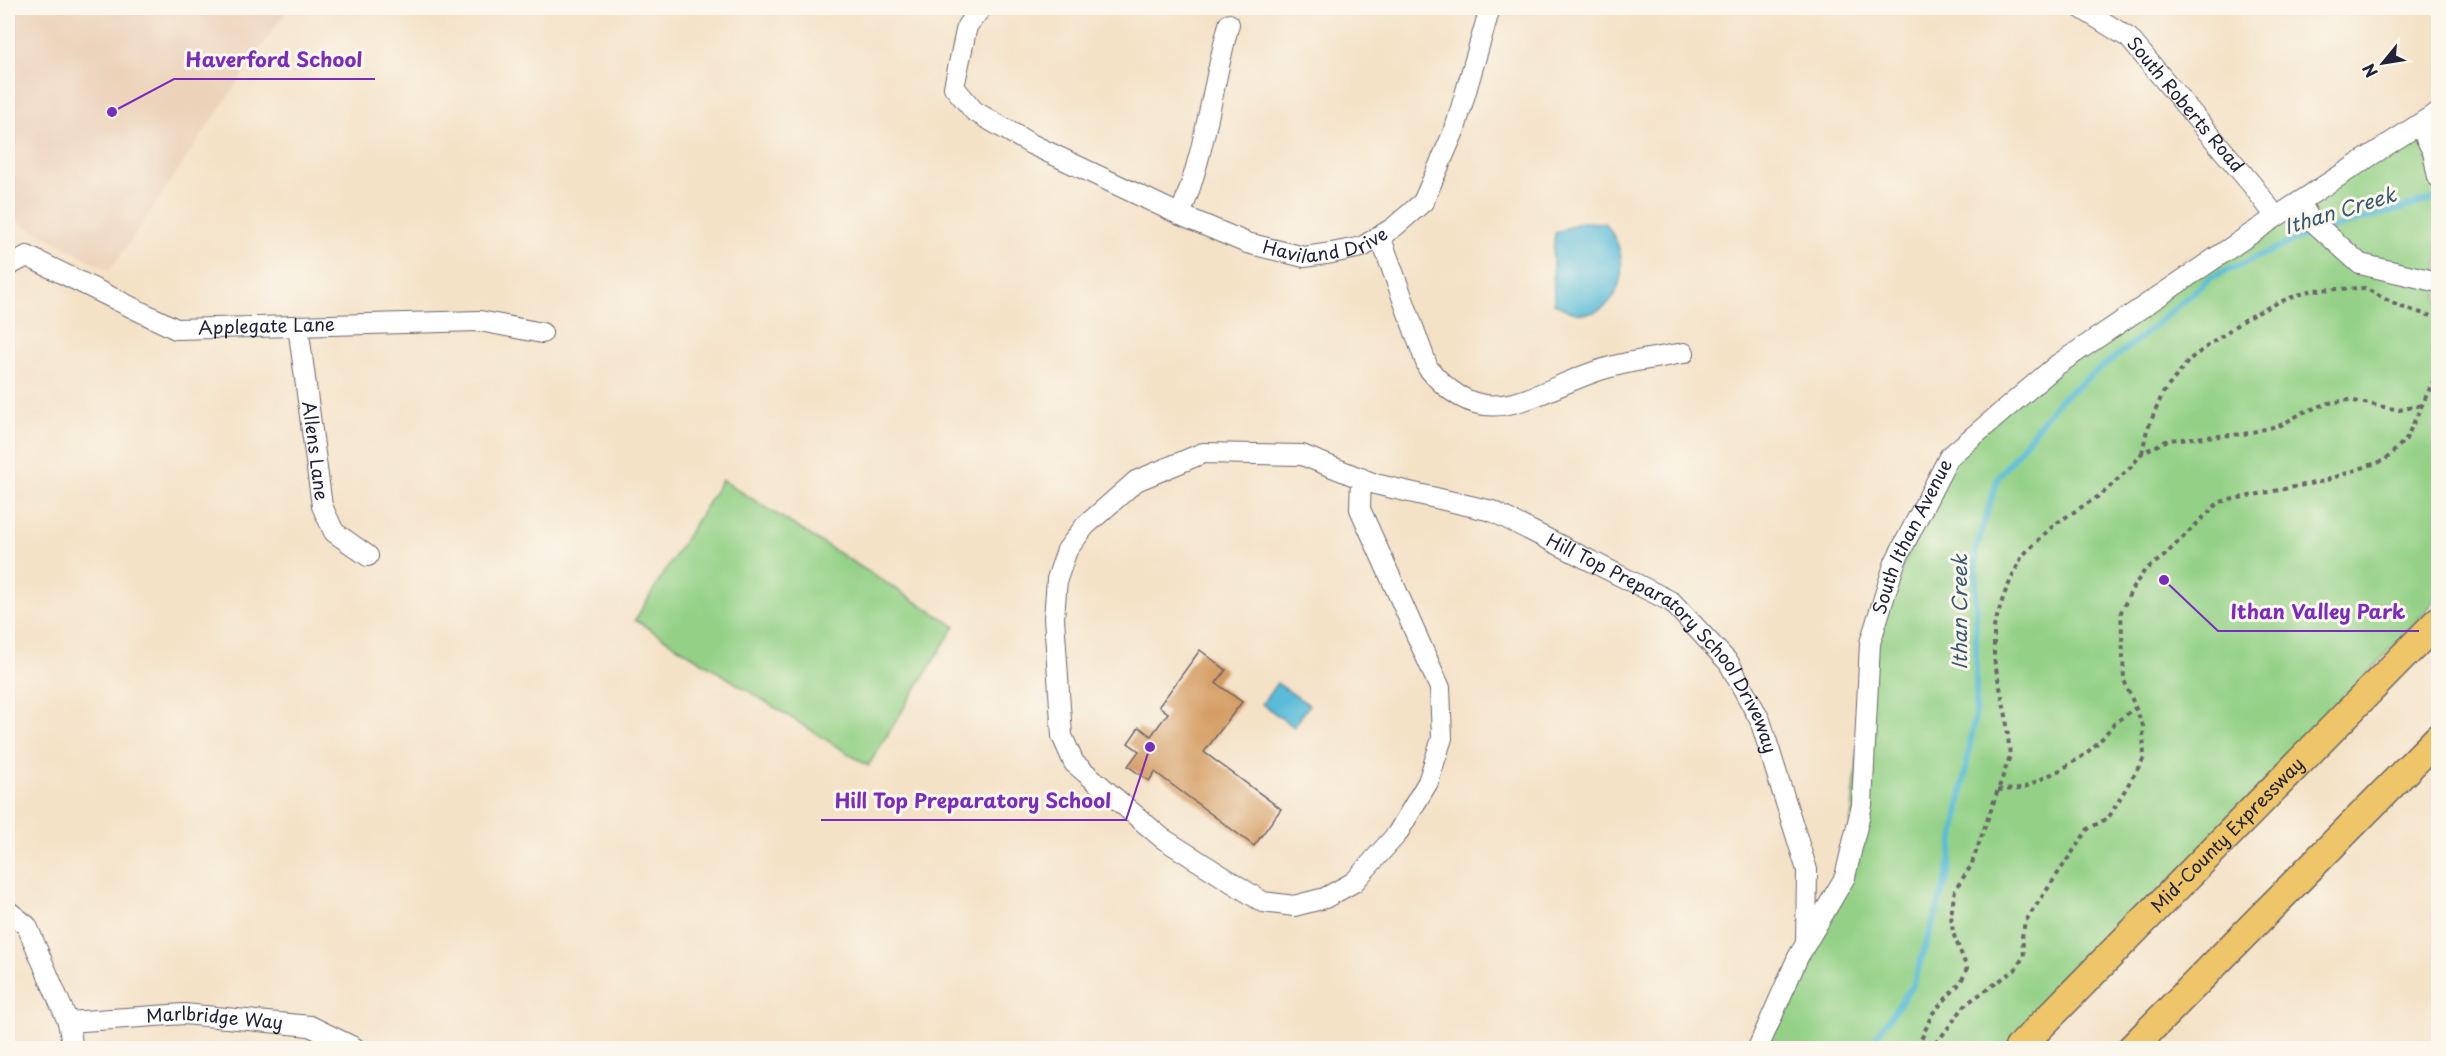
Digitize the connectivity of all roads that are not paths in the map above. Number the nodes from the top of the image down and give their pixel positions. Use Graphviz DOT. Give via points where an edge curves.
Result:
graph roads {
  1 [pos="981,8"];
  2 [pos="1490,8"];
  3 [pos="2081,8"];
  4 [pos="1229,24"];
  5 [pos="2439,112"];
  6 [pos="2420,126"];
  7 [pos="2439,177"];
  8 [pos="2305,210"];
  9 [pos="1180,215"];
  10 [pos="2276,217"];
  11 [pos="1380,236"];
  12 [pos="8,266"];
  13 [pos="2439,282"];
  14 [pos="298,326"];
  15 [pos="542,333"];
  16 [pos="1684,353"];
  17 [pos="1361,478"];
  18 [pos="368,556"];
  19 [pos="2439,621"];
  20 [pos="2439,738"];
  21 [pos="8,911"];
  22 [pos="1806,943"];
  23 [pos="68,1022"];
  24 [pos="73,1048"];
  25 [pos="355,1048"];
  26 [pos="1758,1048"];
  27 [pos="2019,1048"];
  28 [pos="2132,1048"];
  1 -- 9 [label="street, Haviland Drive" via="968,26 954,87 974,111 1031,144"];
  2 -- 11 [label="street, Haviland Drive" via="1455,129 1423,202"];
  3 -- 10 [label="street, South Roberts Road" via="2129,38"];
  4 -- 9 [label="street" via="1190,190"];
  5 -- 6 [label="street, South Ithan Avenue"];
  6 -- 7 [label="street" via="2433,152"];
  6 -- 8 [label="street, South Ithan Avenue"];
  8 -- 10 [label="street, South Ithan Avenue"];
  8 -- 13 [label="street" via="2360,264"];
  9 -- 11 [label="street, Haviland Drive" via="1247,243 1305,257 1362,247"];
  10 -- 22 [label="street, South Ithan Avenue" via="2057,365 1949,457 1895,562 1869,643 1862,805 1845,877"];
  11 -- 16 [label="street" via="1428,368 1454,395 1490,405 1508,405 1607,368"];
  12 -- 14 [label="street, Applegate Lane" via="27,256 176,329"];
  14 -- 15 [label="street, Applegate Lane" via="480,321"];
  14 -- 18 [label="street, Allens Lane" via="322,506 334,532"];
  17 -- 17 [label="street, Hill Top Preparatory School Driveway" via="1302,455 1203,453 1136,481 1085,526 1067,550 1057,579 1054,618 1062,736 1074,763 1162,838 1263,902 1294,906 1325,898 1354,882 1397,834 1428,782 1442,738 1440,688 1360,509"];
  17 -- 22 [label="street, Hill Top Preparatory School Driveway" via="1492,511 1672,602 1729,663 1760,720 1807,870"];
  19 -- 27 [label="highway, Mid-County Expressway"];
  20 -- 28 [label="highway"];
  21 -- 23 [label="street" via="27,926"];
  22 -- 26 [label="street, South Ithan Avenue"];
  23 -- 24 [label="street"];
  23 -- 25 [label="street, Marlbridge Way" via="184,1014 310,1026"];
}
